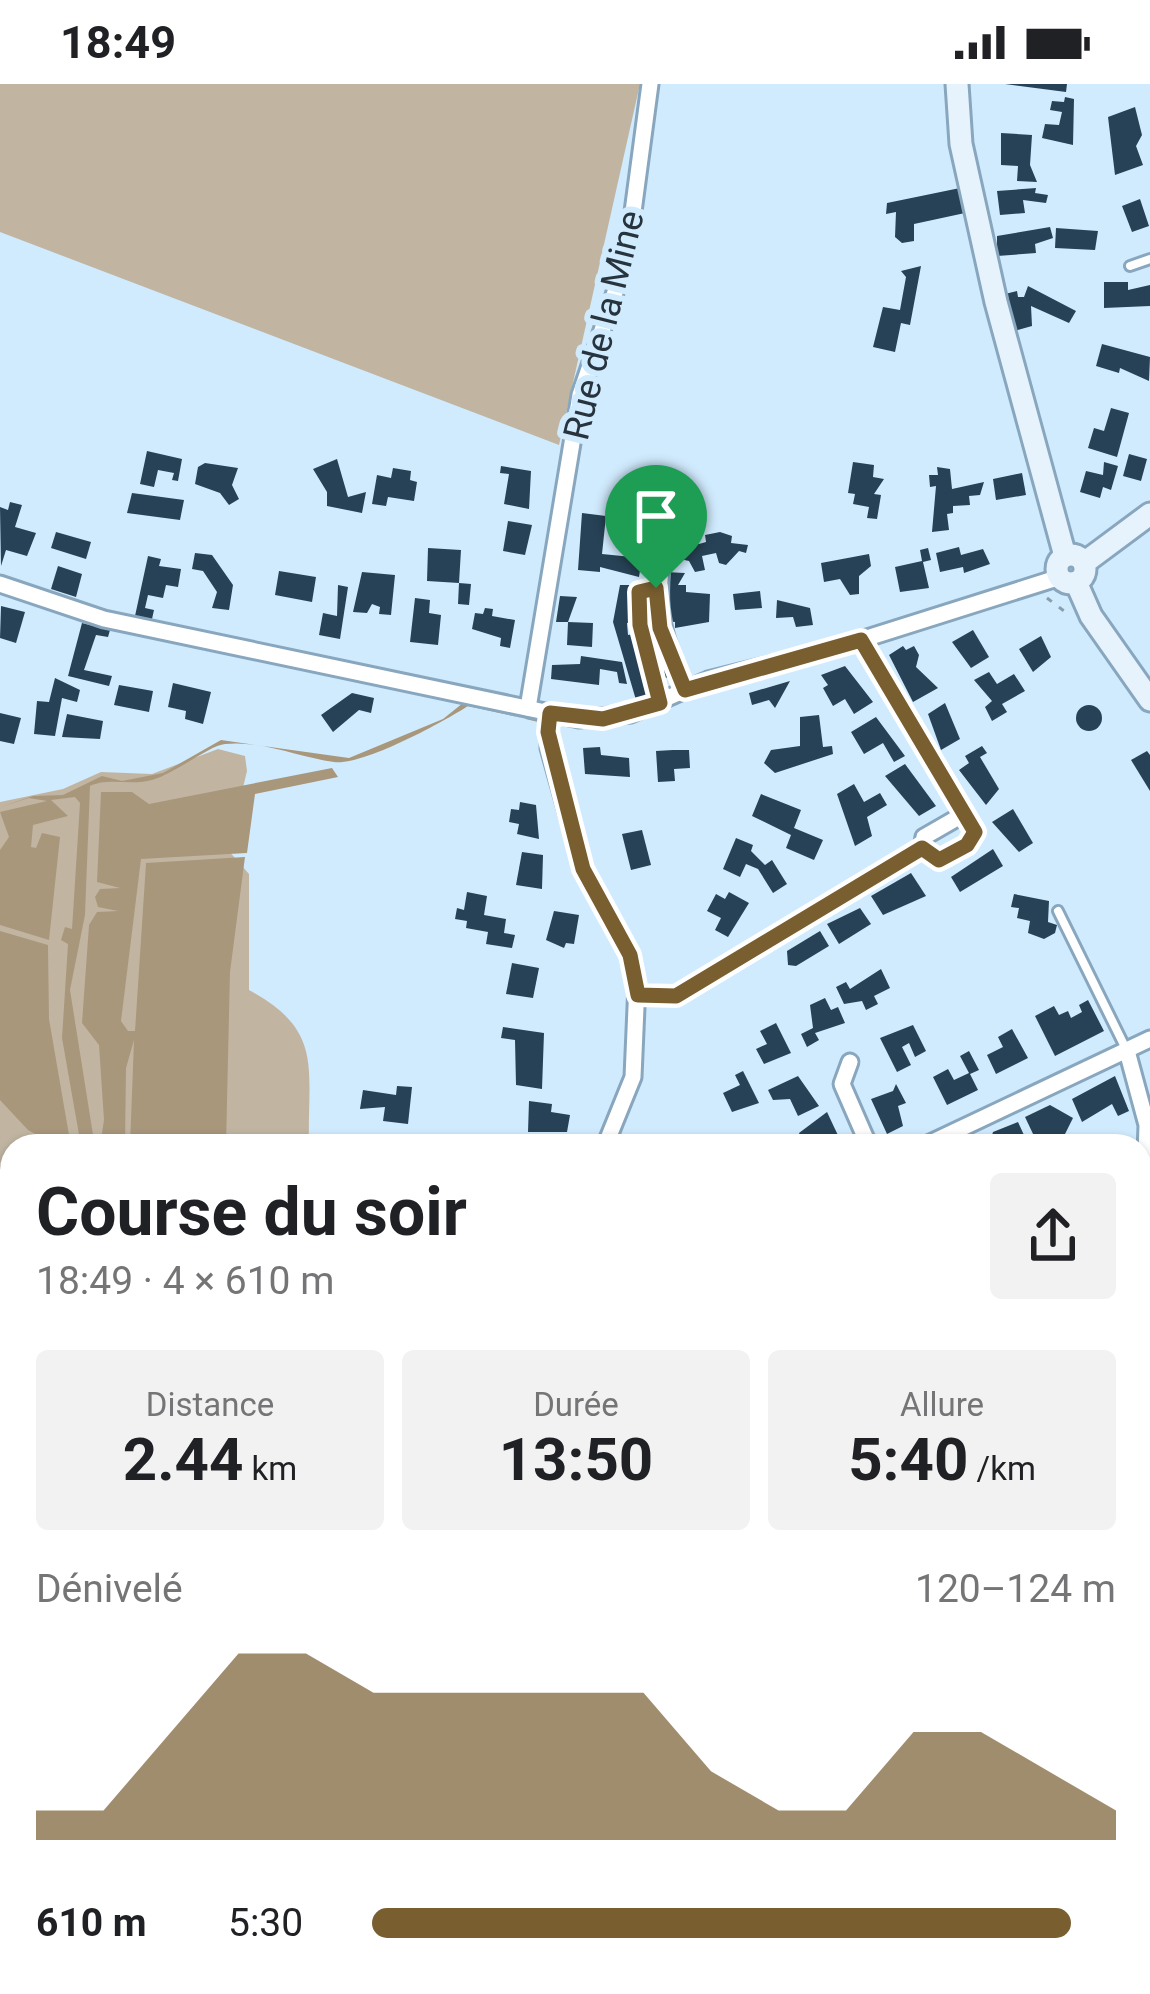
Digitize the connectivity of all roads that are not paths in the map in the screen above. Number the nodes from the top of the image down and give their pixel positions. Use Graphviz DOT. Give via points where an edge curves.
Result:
graph roads {
  1 [pos="650,84"];
  2 [pos="957,84"];
  3 [pos="1150,259"];
  4 [pos="1130,266"];
  5 [pos="1150,514"];
  6 [pos="668,524"];
  7 [pos="1071,569"];
  8 [pos="0,584"];
  9 [pos="656,588"];
  10 [pos="861,640"];
  11 [pos="685,690"];
  12 [pos="1150,700"];
  13 [pos="660,703"];
  14 [pos="528,708"];
  15 [pos="549,721"];
  16 [pos="964,814"];
  17 [pos="922,848"];
  18 [pos="1058,911"];
  19 [pos="638,995"];
  20 [pos="1150,1039"];
  21 [pos="1126,1051"];
  22 [pos="850,1062"];
  23 [pos="610,1134"];
  24 [pos="864,1134"];
  25 [pos="950,1134"];
  26 [pos="1147,1134"];
  1 -- 14 [label="street, Rue de la Mine" via="627,257 580,395"];
  2 -- 7 [label="main road" via="961,144 995,302"];
  3 -- 4 [label="lane"];
  5 -- 7 [label="main road"];
  6 -- 9 [label="street"];
  7 -- 10 [label="street"];
  7 -- 12 [label="main road" via="1091,616"];
  8 -- 14 [label="street" via="104,619"];
  9 -- 11 [label="street" via="660,628"];
  9 -- 13 [label="street" via="639,592 640,625"];
  10 -- 11 [label="street"];
  10 -- 16 [label="street"];
  11 -- 13 [label="street"];
  13 -- 15 [label="street" via="603,719"];
  14 -- 15 [label="street"];
  15 -- 19 [label="street" via="583,869 630,955"];
  16 -- 17 [label="street" via="925,837"];
  16 -- 17 [label="street" via="975,832 967,845 939,860"];
  17 -- 19 [label="street" via="676,996"];
  18 -- 21 [label="lane"];
  19 -- 23 [label="street" via="633,1077"];
  20 -- 21 [label="street"];
  21 -- 25 [label="street"];
  21 -- 26 [label="street"];
  22 -- 24 [label="street" via="842,1084"];
}
